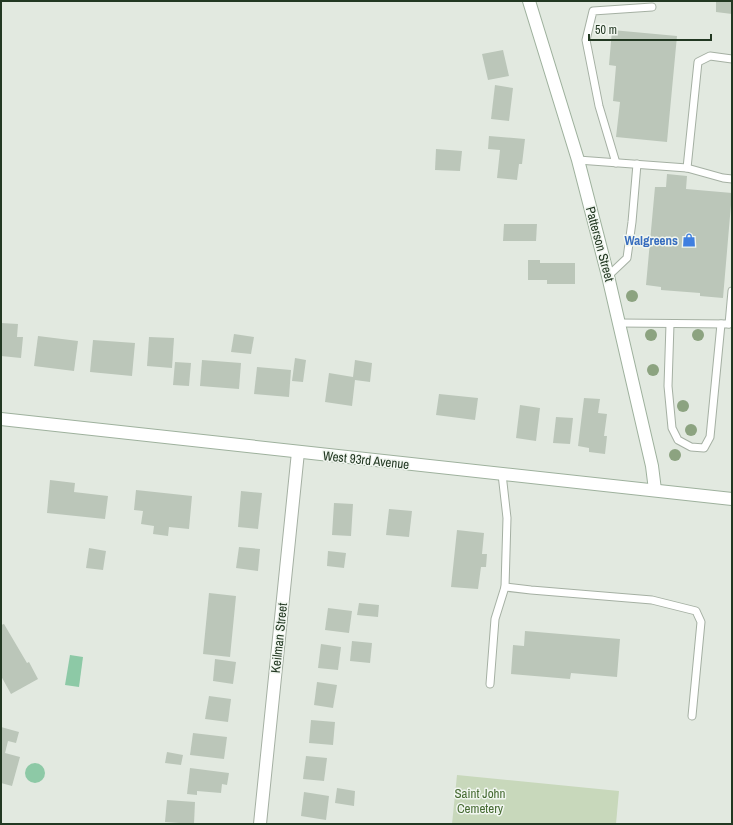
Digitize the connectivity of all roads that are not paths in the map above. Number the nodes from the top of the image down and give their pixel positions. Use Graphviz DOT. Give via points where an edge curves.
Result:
graph roads {
  1 [pos="529,1"];
  2 [pos="652,7"];
  3 [pos="732,59"];
  4 [pos="578,160"];
  5 [pos="616,162"];
  6 [pos="637,164"];
  7 [pos="687,168"];
  8 [pos="732,170"];
  9 [pos="732,179"];
  10 [pos="608,276"];
  11 [pos="732,291"];
  12 [pos="619,323"];
  13 [pos="670,324"];
  14 [pos="721,324"];
  15 [pos="731,325"];
  16 [pos="1,419"];
  17 [pos="298,452"];
  18 [pos="502,474"];
  19 [pos="655,490"];
  20 [pos="732,499"];
  21 [pos="505,587"];
  22 [pos="490,684"];
  23 [pos="692,716"];
  24 [pos="260,824"];
  1 -- 4 [label="street, Patterson Street"];
  2 -- 5 [label="lane" via="593,11 586,40 599,106"];
  3 -- 7 [label="lane" via="710,56 698,62"];
  4 -- 5 [label="lane"];
  4 -- 10 [label="street, Patterson Street"];
  5 -- 6 [label="lane"];
  6 -- 7 [label="lane"];
  6 -- 10 [label="lane" via="627,258"];
  7 -- 9 [label="lane"];
  8 -- 9 [label="lane"];
  10 -- 12 [label="street, Patterson Street"];
  11 -- 15 [label="lane"];
  12 -- 13 [label="lane"];
  12 -- 19 [label="street, Patterson Street" via="652,466"];
  13 -- 14 [label="lane"];
  13 -- 14 [label="lane" via="668,386 672,428 678,440 704,448 710,437"];
  14 -- 15 [label="lane"];
  16 -- 17 [label="street, West 93rd Avenue"];
  17 -- 18 [label="street, West 93rd Avenue"];
  17 -- 24 [label="street, Keilman Street"];
  18 -- 19 [label="street, West 93rd Avenue"];
  18 -- 21 [label="lane" via="507,518"];
  19 -- 20 [label="street, West 93rd Avenue"];
  21 -- 22 [label="lane" via="495,619"];
  21 -- 23 [label="lane" via="652,600 696,611 701,622"];
}
